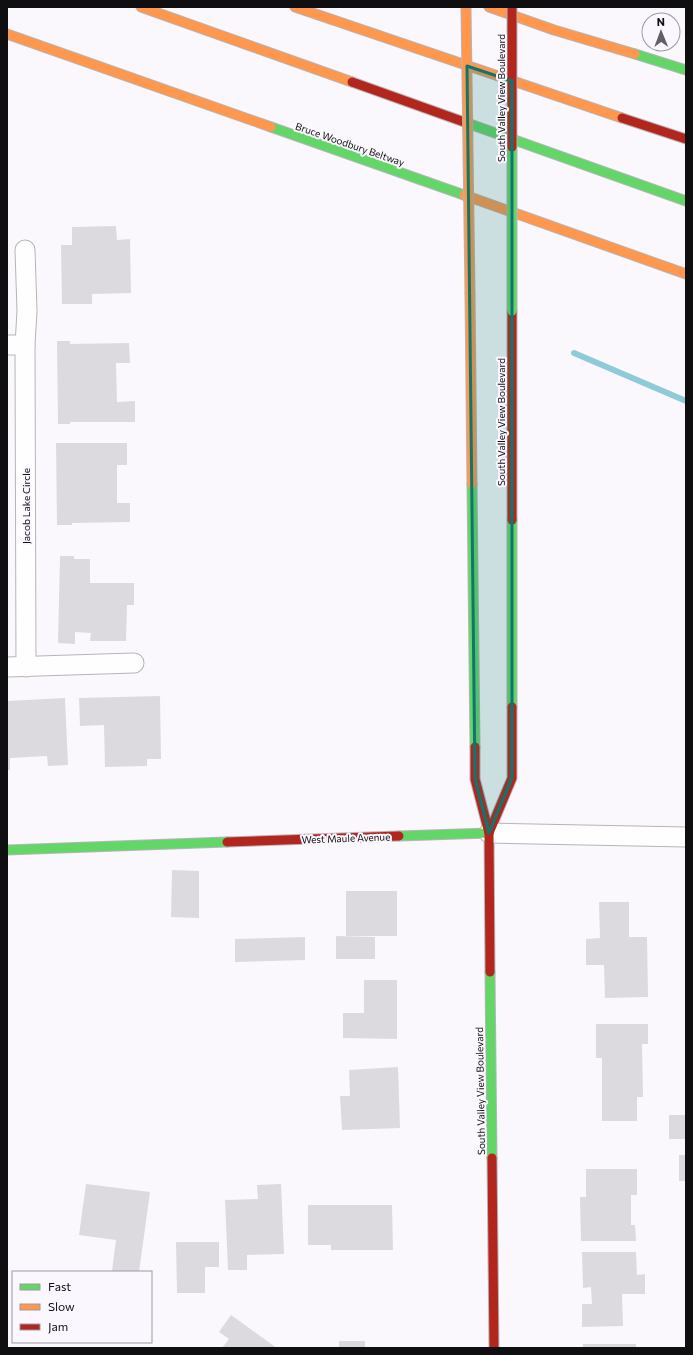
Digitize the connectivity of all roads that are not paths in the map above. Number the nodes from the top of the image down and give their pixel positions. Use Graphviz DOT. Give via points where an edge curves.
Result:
graph roads {
  1 [pos="141,7"];
  2 [pos="295,7"];
  3 [pos="466,7"];
  4 [pos="489,7"];
  5 [pos="512,7"];
  6 [pos="7,34"];
  7 [pos="686,70"];
  8 [pos="686,139"];
  9 [pos="686,201"];
  10 [pos="25,250"];
  11 [pos="686,274"];
  12 [pos="16,345"];
  13 [pos="134,663"];
  14 [pos="7,667"];
  15 [pos="26,667"];
  16 [pos="489,833"];
  17 [pos="686,837"];
  18 [pos="7,850"];
  19 [pos="494,1348"];
  1 -- 9 [label="main road"];
  2 -- 8 [label="main road"];
  3 -- 16 [label="main road, South Valley View Boulevard, bridge" via="475,779"];
  4 -- 7 [label="main road" via="554,30"];
  5 -- 16 [label="main road, South Valley View Boulevard, bridge" via="512,778"];
  6 -- 11 [label="main road, Bruce Woodbury Beltway"];
  10 -- 12 [label="street, Jacob Lake Circle" via="27,312"];
  12 -- 15 [label="street, Jacob Lake Circle"];
  13 -- 15 [label="street"];
  14 -- 15 [label="street"];
  16 -- 17 [label="street, West Maule Avenue"];
  16 -- 18 [label="main road, West Maule Avenue"];
  16 -- 19 [label="main road, South Valley View Boulevard"];
}
